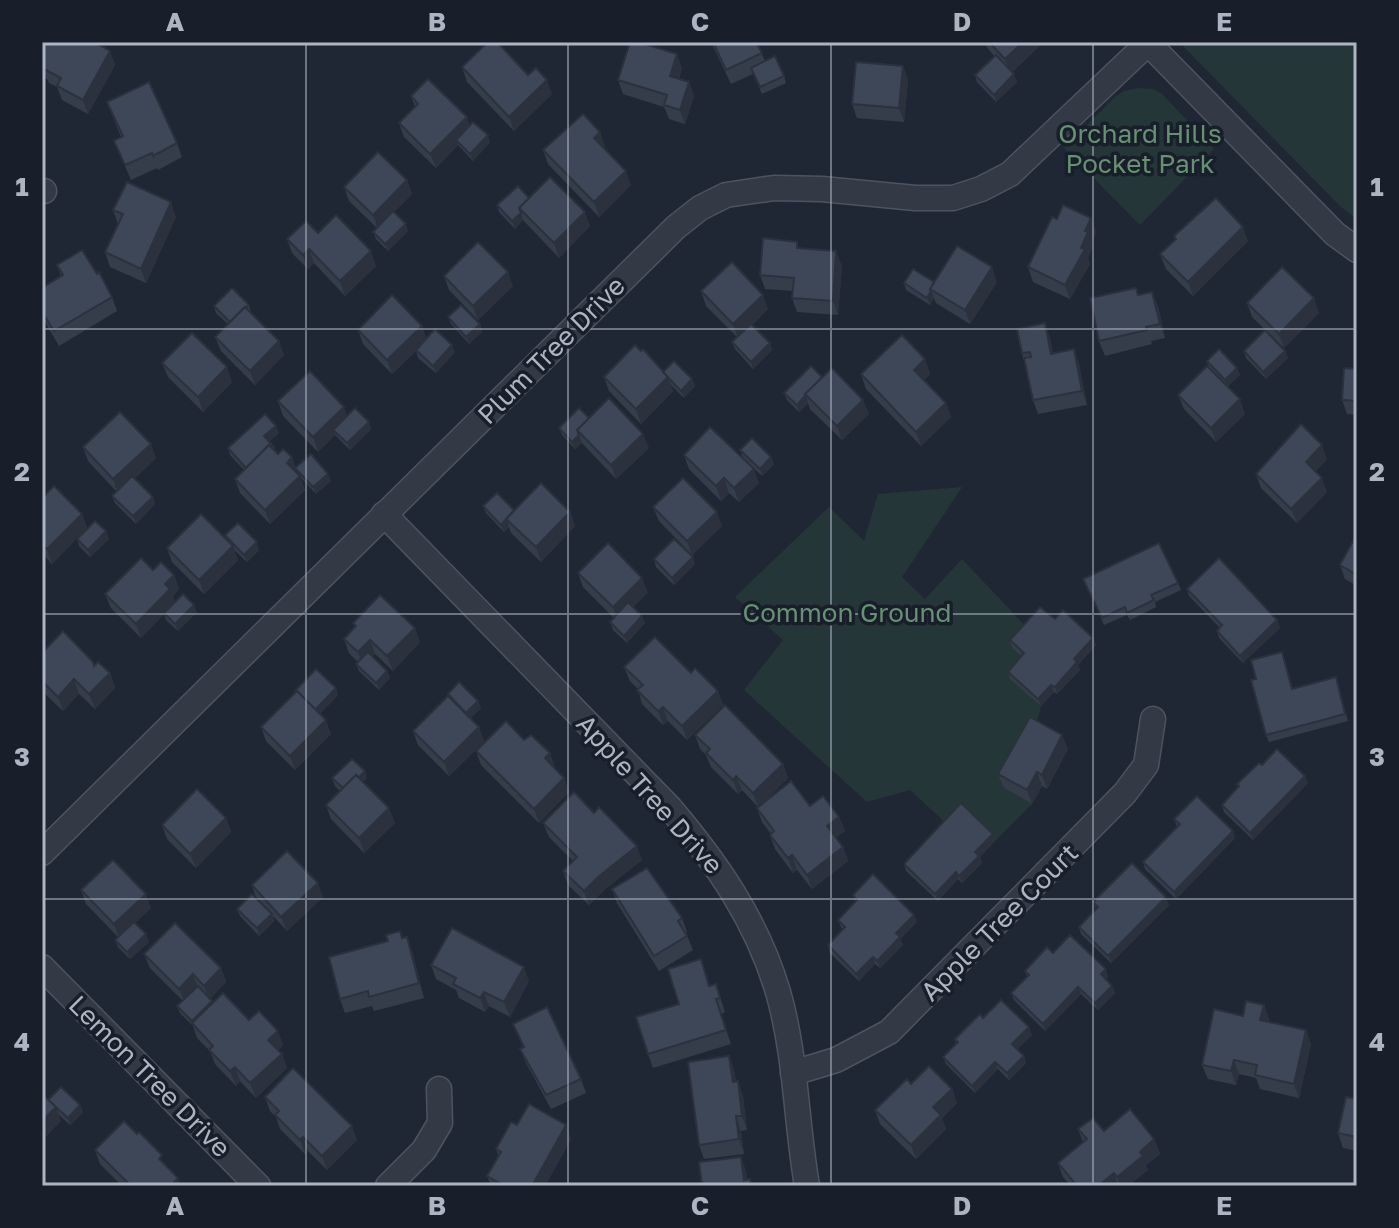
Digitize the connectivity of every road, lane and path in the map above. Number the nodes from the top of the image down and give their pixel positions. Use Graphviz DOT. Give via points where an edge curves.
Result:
graph roads {
  1 [pos="1147,42"];
  2 [pos="1357,250"];
  3 [pos="384,514"];
  4 [pos="1153,719"];
  5 [pos="42,853"];
  6 [pos="42,967"];
  7 [pos="793,1073"];
  8 [pos="439,1089"];
  9 [pos="258,1186"];
  10 [pos="388,1186"];
  11 [pos="807,1186"];
  1 -- 2 [label="street" via="1335,234"];
  1 -- 3 [label="street, Plum Tree Drive" via="1010,174 981,189 953,198 915,198 774,188 726,195 700,208"];
  3 -- 5 [label="street, Plum Tree Drive"];
  3 -- 7 [label="street, Apple Tree Drive" via="709,853 758,939 778,992"];
  4 -- 7 [label="street, Apple Tree Court" via="1146,765 1125,793 889,1032 836,1060"];
  6 -- 9 [label="street, Lemon Tree Drive"];
  7 -- 11 [label="street, Apple Tree Drive"];
  8 -- 10 [label="street" via="440,1123 424,1150"];
}
